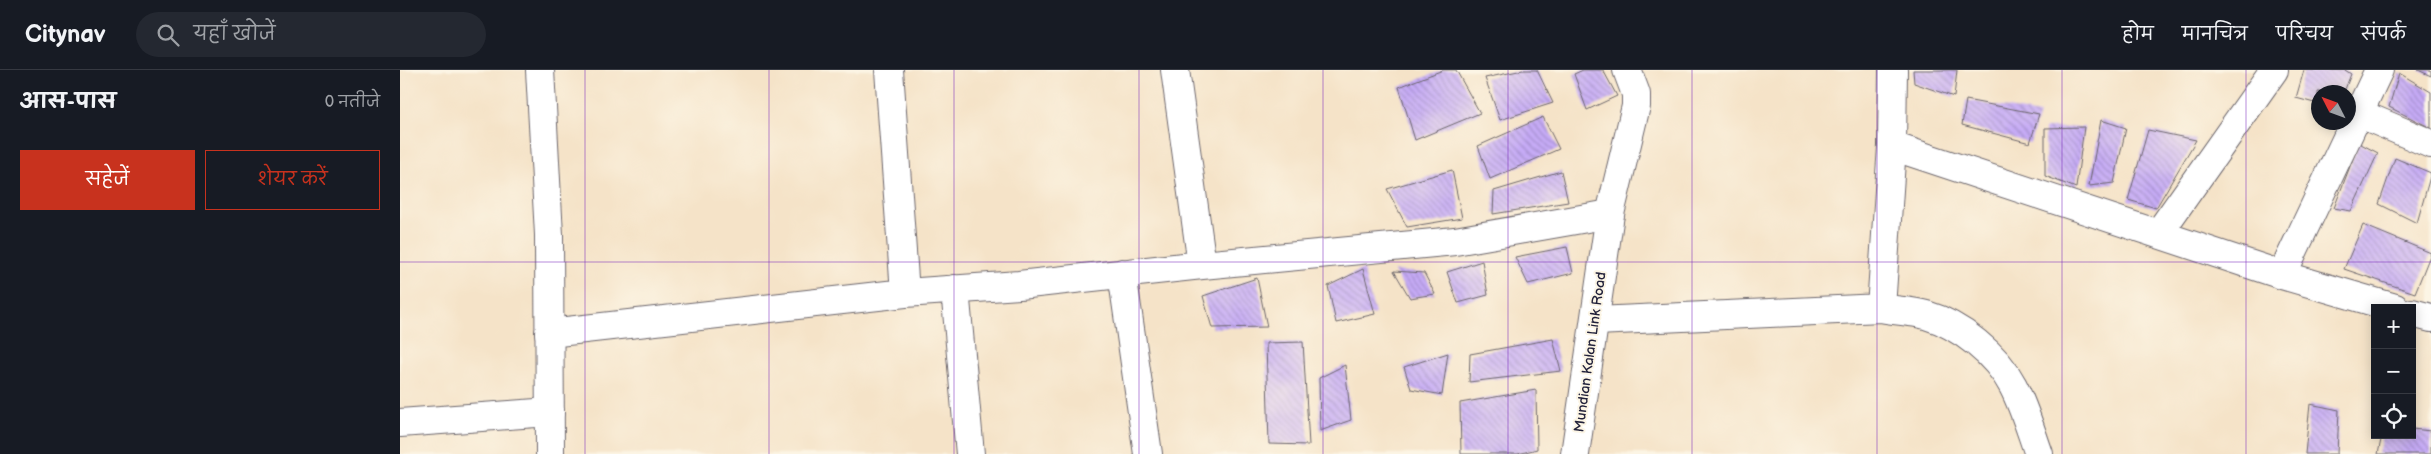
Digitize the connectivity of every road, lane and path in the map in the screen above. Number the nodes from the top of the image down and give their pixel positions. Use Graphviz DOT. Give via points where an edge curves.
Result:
graph roads {
  1 [pos="540,70"];
  2 [pos="888,70"];
  3 [pos="1174,70"];
  4 [pos="1626,70"];
  5 [pos="1893,70"];
  6 [pos="2274,70"];
  7 [pos="2379,70"];
  8 [pos="2358,113"];
  9 [pos="2431,144"];
  10 [pos="1892,146"];
  11 [pos="1610,214"];
  12 [pos="2158,234"];
  13 [pos="1202,264"];
  14 [pos="1122,273"];
  15 [pos="2282,275"];
  16 [pos="956,289"];
  17 [pos="905,293"];
  18 [pos="2381,304"];
  19 [pos="1881,308"];
  20 [pos="2416,314"];
  21 [pos="2431,318"];
  22 [pos="1596,321"];
  23 [pos="549,333"];
  24 [pos="550,412"];
  25 [pos="400,422"];
  26 [pos="550,454"];
  27 [pos="970,454"];
  28 [pos="1148,454"];
  29 [pos="1575,454"];
  30 [pos="2039,454"];
  1 -- 23 [label="street" via="549,235"];
  2 -- 17 [label="street"];
  3 -- 13 [label="street"];
  4 -- 11 [label="street, Mundian Kalan Link Road" via="1636,94 1636,106"];
  5 -- 10 [label="street"];
  6 -- 12 [label="street"];
  7 -- 8 [label="street"];
  8 -- 9 [label="street"];
  8 -- 15 [label="street"];
  10 -- 12 [label="street"];
  10 -- 19 [label="street"];
  11 -- 13 [label="street" via="1455,241"];
  11 -- 22 [label="street, Mundian Kalan Link Road"];
  12 -- 15 [label="street"];
  13 -- 14 [label="street"];
  14 -- 16 [label="street"];
  14 -- 28 [label="street"];
  15 -- 18 [label="street"];
  16 -- 17 [label="street"];
  16 -- 27 [label="street"];
  17 -- 23 [label="street"];
  19 -- 22 [label="street"];
  19 -- 30 [label="street" via="1926,315 1944,322 1991,356 2014,387"];
  20 -- 21 [label="street"];
  22 -- 29 [label="street, Mundian Kalan Link Road"];
  23 -- 24 [label="street"];
  24 -- 25 [label="street"];
  24 -- 26 [label="street"];
}
